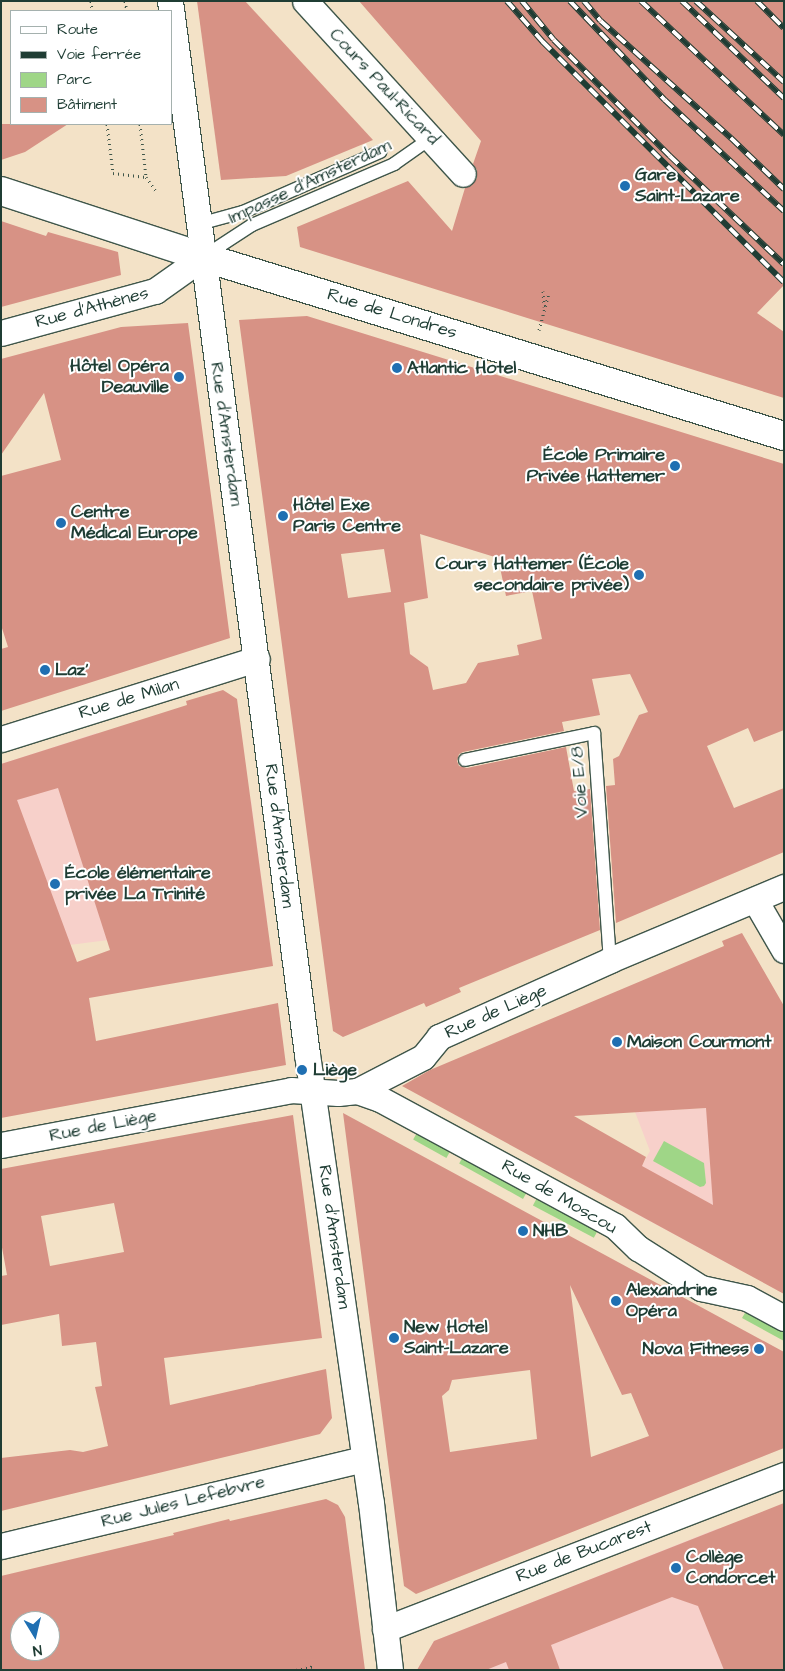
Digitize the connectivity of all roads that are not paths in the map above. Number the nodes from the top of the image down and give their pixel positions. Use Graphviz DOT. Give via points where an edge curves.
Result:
graph roads {
  1 [pos="304,1"];
  2 [pos="172,16"];
  3 [pos="431,138"];
  4 [pos="380,152"];
  5 [pos="463,174"];
  6 [pos="1,191"];
  7 [pos="199,224"];
  8 [pos="203,256"];
  9 [pos="1,333"];
  10 [pos="784,436"];
  11 [pos="257,659"];
  12 [pos="1,739"];
  13 [pos="466,760"];
  14 [pos="784,888"];
  15 [pos="755,900"];
  16 [pos="784,950"];
  17 [pos="610,960"];
  18 [pos="357,1091"];
  19 [pos="313,1092"];
  20 [pos="1,1145"];
  21 [pos="784,1318"];
  22 [pos="364,1459"];
  23 [pos="784,1475"];
  24 [pos="1,1546"];
  25 [pos="385,1629"];
  26 [pos="390,1670"];
  1 -- 3 [label="street, Cours Paul-Ricard"];
  2 -- 7 [label="street, Rue d'Amsterdam"];
  3 -- 5 [label="street, Cours Paul-Ricard"];
  3 -- 8 [label="lane, Impasse d'Amsterdam" via="394,164 252,224"];
  4 -- 7 [label="lane" via="243,212"];
  6 -- 8 [label="main road, Rue de Londres"];
  7 -- 8 [label="street, Rue d'Amsterdam"];
  8 -- 9 [label="street, Rue d'Athènes" via="156,291"];
  8 -- 10 [label="main road, Rue de Londres"];
  8 -- 11 [label="street, Rue d'Amsterdam"];
  11 -- 12 [label="street, Rue de Milan"];
  11 -- 19 [label="street, Rue d'Amsterdam"];
  13 -- 17 [label="lane, Voie E/8" via="594,733"];
  14 -- 15 [label="street, Rue de Liège"];
  15 -- 16 [label="street"];
  15 -- 17 [label="street, Rue de Liège"];
  17 -- 18 [label="street, Rue de Liège" via="439,1037 423,1057"];
  18 -- 19 [label="street, Rue de Liège"];
  18 -- 21 [label="street, Rue de Moscou" via="380,1099 615,1226 638,1248 701,1288 747,1298"];
  19 -- 20 [label="street, Rue de Liège" via="292,1090"];
  19 -- 22 [label="street, Rue d'Amsterdam"];
  22 -- 24 [label="street, Rue Jules Lefebvre"];
  22 -- 25 [label="street, Rue d'Amsterdam"];
  23 -- 25 [label="street, Rue de Bucarest"];
  25 -- 26 [label="street, Rue d'Amsterdam"];
}
